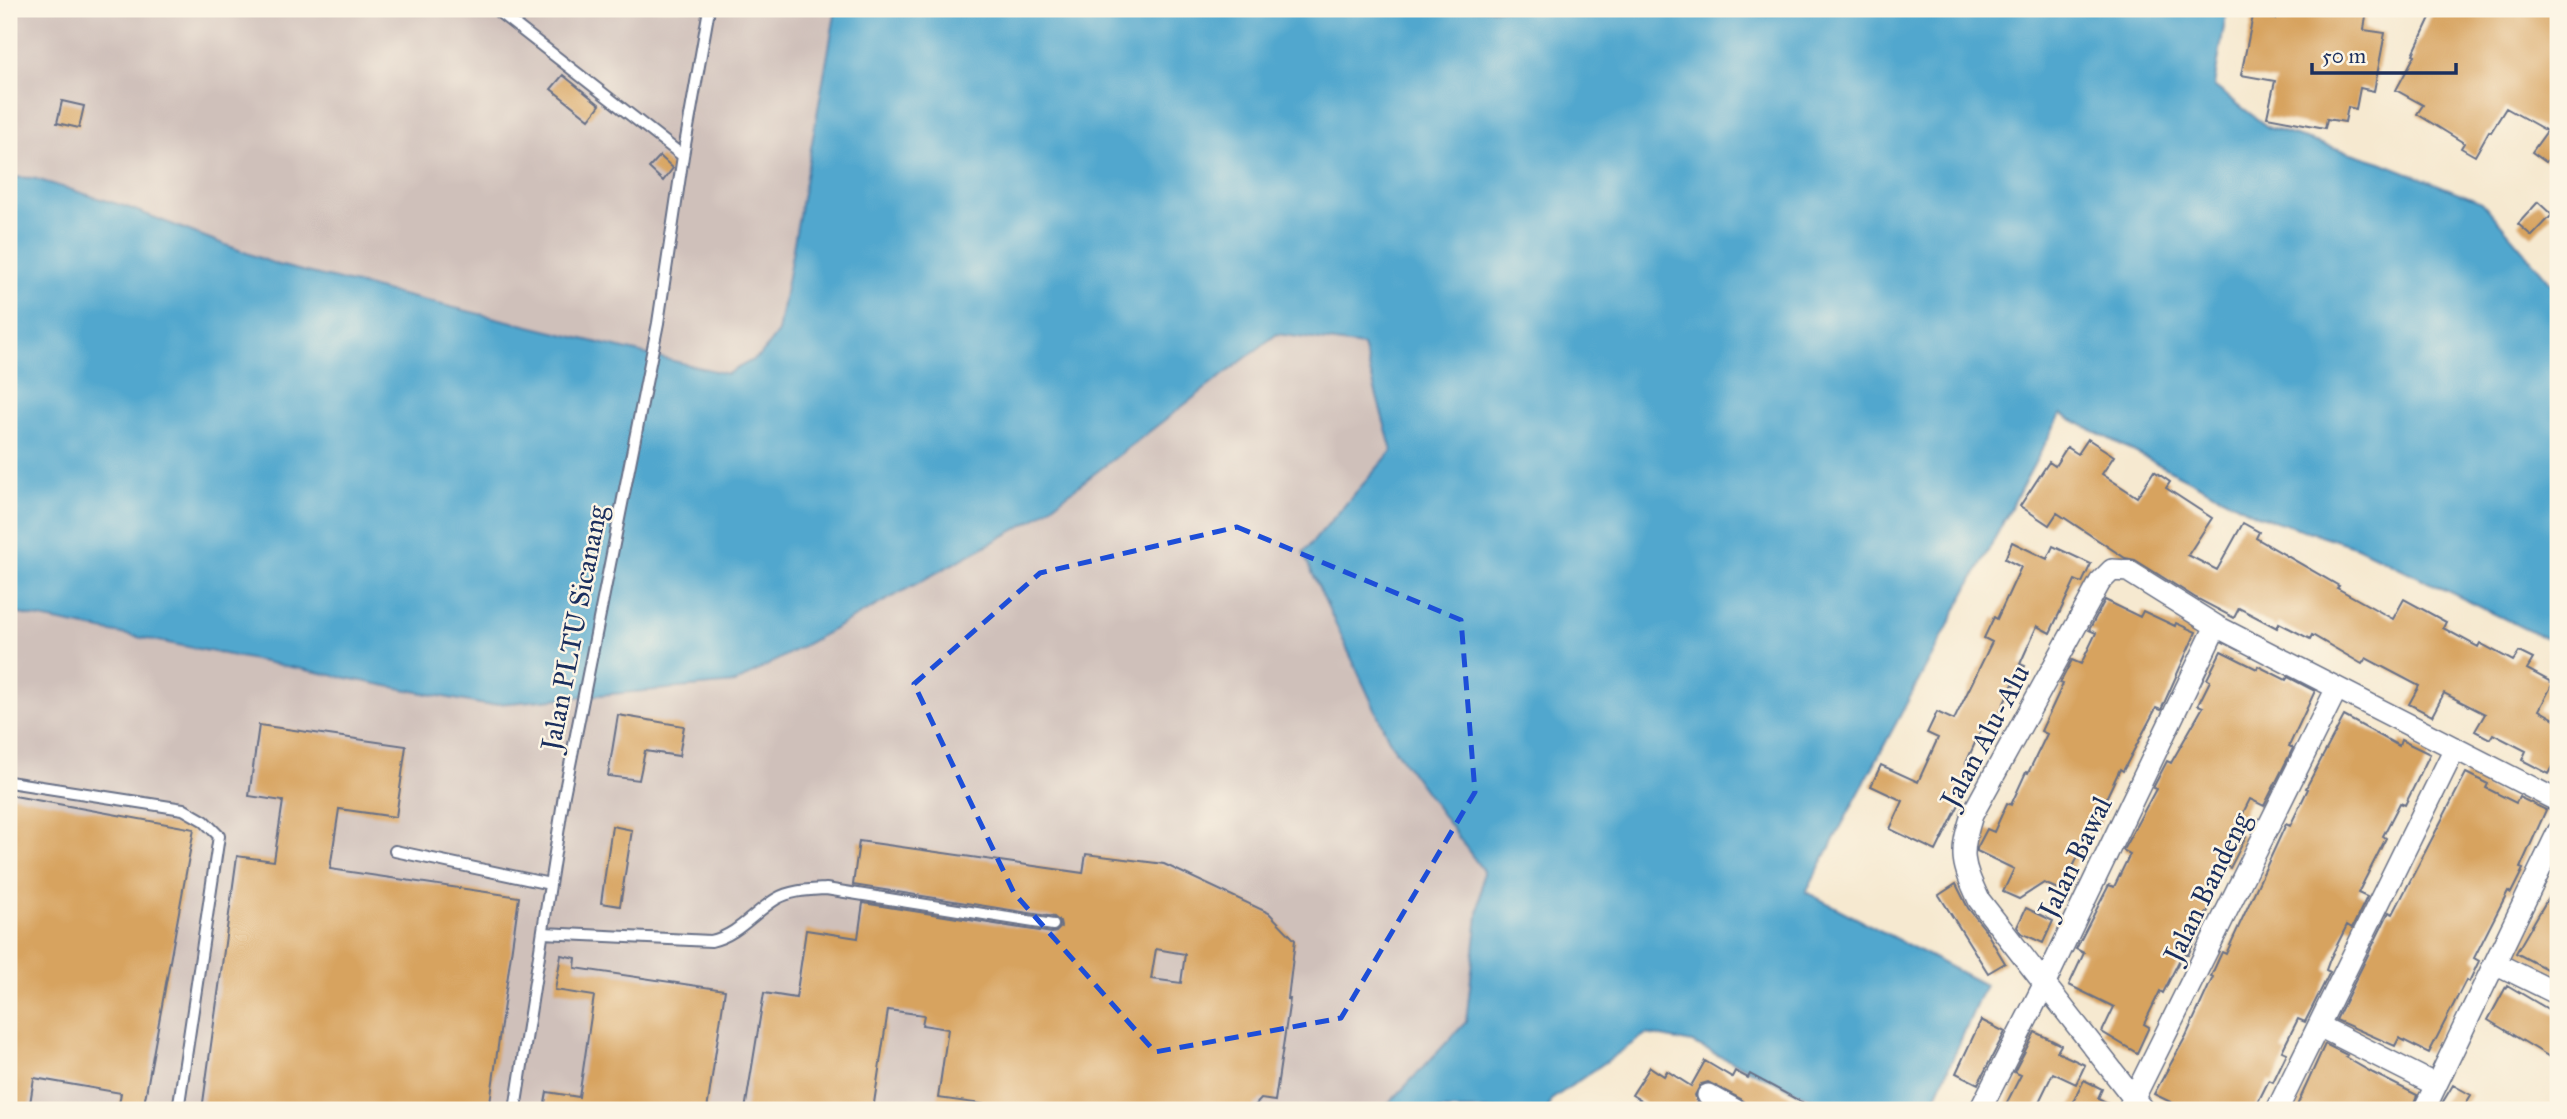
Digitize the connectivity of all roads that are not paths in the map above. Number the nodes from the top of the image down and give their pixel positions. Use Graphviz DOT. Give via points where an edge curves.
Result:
graph roads {
  1 [pos="495,9"];
  2 [pos="709,9"];
  3 [pos="683,156"];
  4 [pos="2216,626"];
  5 [pos="2336,688"];
  6 [pos="2455,748"];
  7 [pos="9,782"];
  8 [pos="2558,801"];
  9 [pos="2558,832"];
  10 [pos="395,851"];
  11 [pos="550,884"];
  12 [pos="1053,925"];
  13 [pos="543,933"];
  14 [pos="2495,963"];
  15 [pos="2045,984"];
  16 [pos="2558,994"];
  17 [pos="2319,1026"];
  18 [pos="2435,1085"];
  19 [pos="1709,1095"];
  20 [pos="2135,1107"];
  21 [pos="178,1110"];
  22 [pos="515,1110"];
  23 [pos="1735,1110"];
  24 [pos="1980,1110"];
  25 [pos="2277,1110"];
  26 [pos="2424,1110"];
  1 -- 3 [label="lane"];
  2 -- 3 [label="lane, Jalan PLTU Sicanang"];
  3 -- 11 [label="lane, Jalan PLTU Sicanang" via="658,323"];
  4 -- 5 [label="street"];
  4 -- 15 [label="street, Jalan Bawal"];
  4 -- 15 [label="street, Jalan Alu-Alu" via="2128,571 2112,570 2100,582 1972,815 1963,860 1979,900"];
  5 -- 6 [label="street"];
  5 -- 20 [label="street, Jalan Bandeng"];
  6 -- 8 [label="street"];
  6 -- 17 [label="street"];
  7 -- 21 [label="lane" via="183,809 219,836"];
  9 -- 14 [label="street"];
  10 -- 11 [label="lane"];
  11 -- 13 [label="lane, Jalan PLTU Sicanang"];
  12 -- 13 [label="lane" via="826,889 778,898 735,932 710,941"];
  13 -- 22 [label="lane, Jalan PLTU Sicanang"];
  14 -- 16 [label="street"];
  14 -- 18 [label="street"];
  15 -- 20 [label="street, Jalan Alu-Alu"];
  15 -- 24 [label="street, Jalan Bawal"];
  17 -- 18 [label="street"];
  17 -- 25 [label="street"];
  18 -- 26 [label="street"];
  19 -- 23 [label="street"];
}
